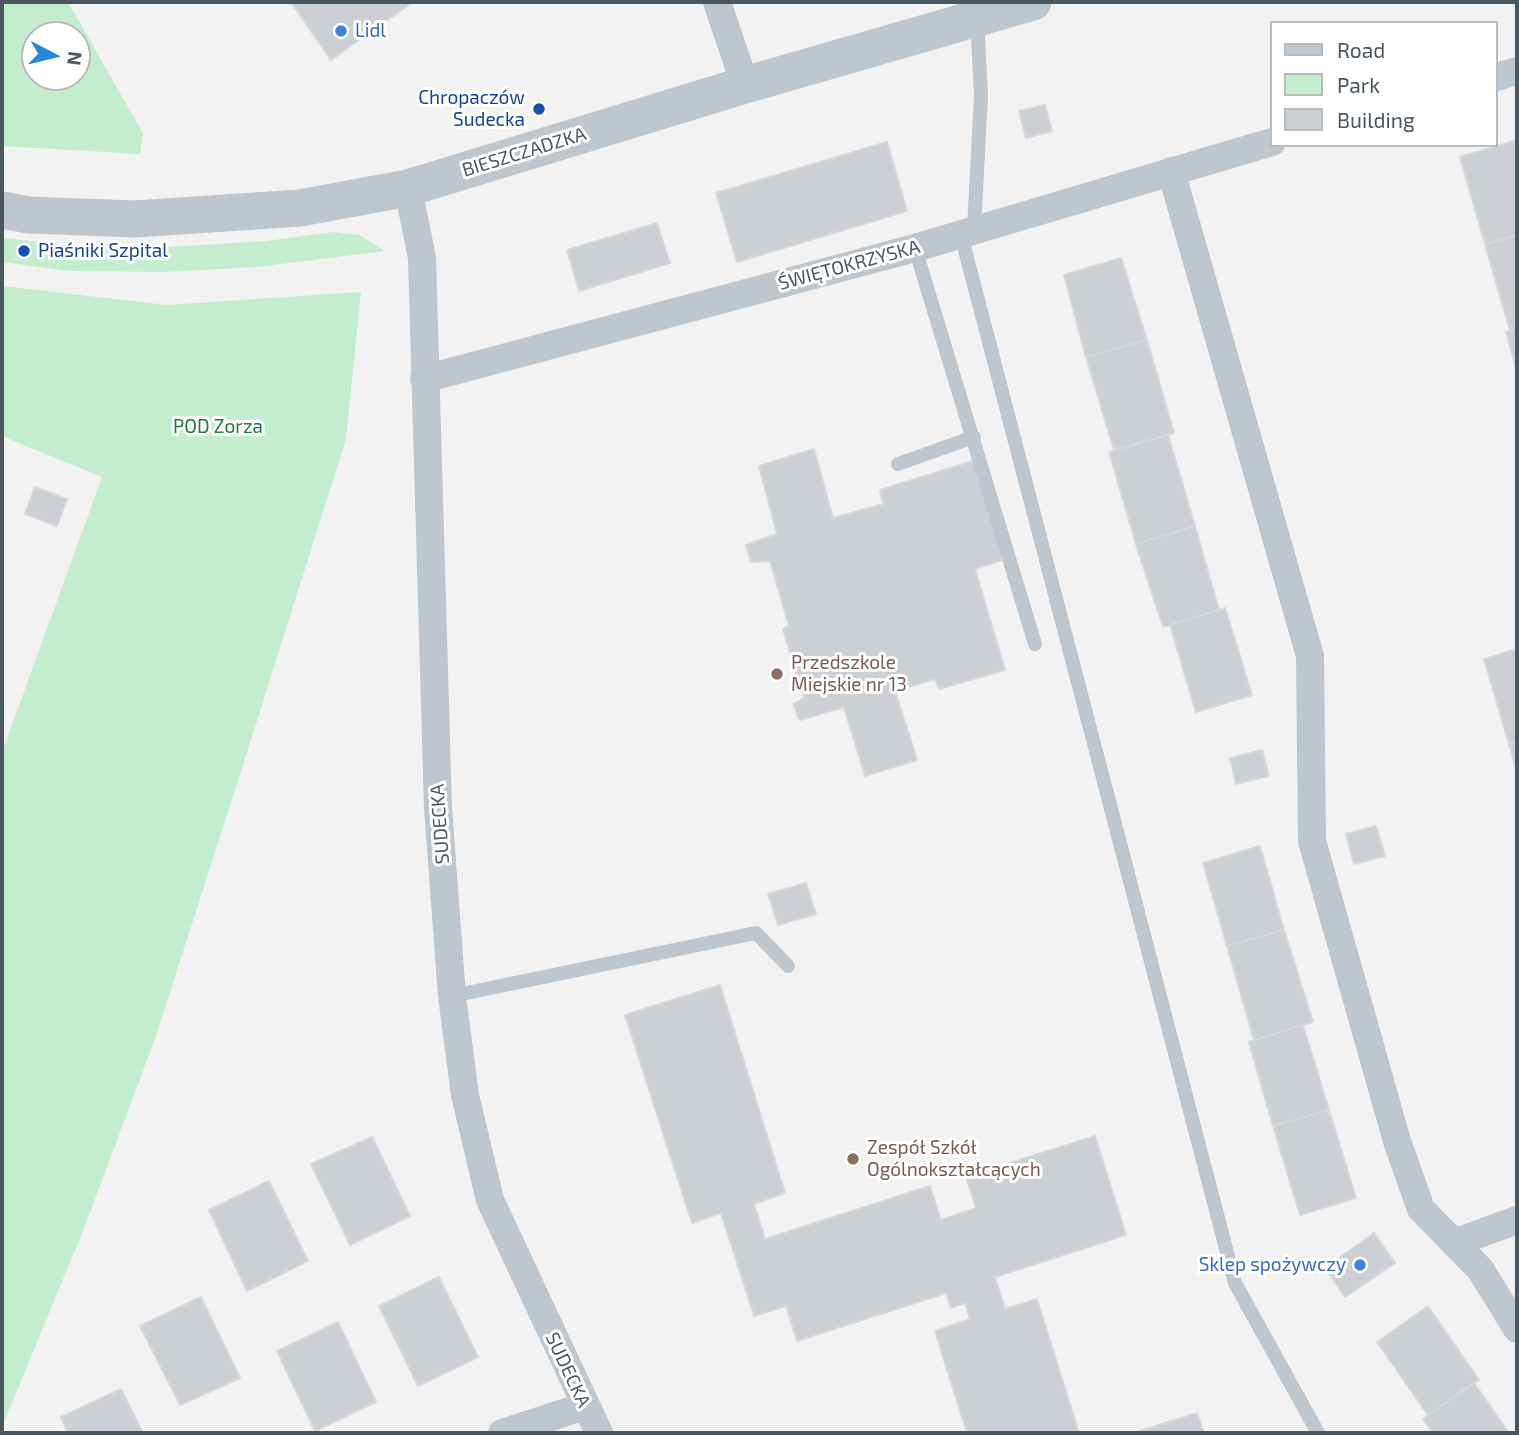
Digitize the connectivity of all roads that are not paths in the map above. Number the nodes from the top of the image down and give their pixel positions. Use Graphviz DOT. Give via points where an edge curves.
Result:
graph roads {
  1 [pos="717,2"];
  2 [pos="1033,2"];
  3 [pos="977,18"];
  4 [pos="1517,71"];
  5 [pos="1498,77"];
  6 [pos="745,85"];
  7 [pos="1270,143"];
  8 [pos="1171,171"];
  9 [pos="408,188"];
  10 [pos="2,210"];
  11 [pos="968,232"];
  12 [pos="915,248"];
  13 [pos="424,379"];
  14 [pos="974,437"];
  15 [pos="898,464"];
  16 [pos="1035,644"];
  17 [pos="788,966"];
  18 [pos="452,996"];
  19 [pos="1517,1220"];
  20 [pos="1454,1243"];
  21 [pos="1517,1329"];
  22 [pos="585,1406"];
  23 [pos="509,1432"];
  24 [pos="598,1433"];
  25 [pos="1318,1433"];
  1 -- 6 [label="street"];
  2 -- 3 [label="street, BIESZCZADZKA"];
  3 -- 6 [label="street, BIESZCZADZKA"];
  3 -- 11 [label="lane" via="981,95"];
  4 -- 5 [label="street"];
  6 -- 9 [label="street, BIESZCZADZKA"];
  7 -- 8 [label="street, ŚWIĘTOKRZYSKA"];
  8 -- 11 [label="street, ŚWIĘTOKRZYSKA"];
  8 -- 20 [label="street" via="1310,656 1312,841 1405,1164 1421,1209"];
  9 -- 10 [label="street, BIESZCZADZKA" via="300,208 135,219"];
  9 -- 13 [label="street, SUDECKA" via="422,258"];
  11 -- 12 [label="street, ŚWIĘTOKRZYSKA"];
  11 -- 25 [label="lane" via="1235,1283"];
  12 -- 13 [label="street, ŚWIĘTOKRZYSKA"];
  12 -- 14 [label="lane"];
  13 -- 18 [label="street, SUDECKA" via="438,808"];
  14 -- 15 [label="lane"];
  14 -- 16 [label="lane"];
  17 -- 18 [label="lane" via="756,933"];
  18 -- 22 [label="street, SUDECKA" via="465,1095 490,1200"];
  19 -- 20 [label="street"];
  20 -- 21 [label="street" via="1480,1269"];
  22 -- 23 [label="street"];
  22 -- 24 [label="street, SUDECKA"];
}
